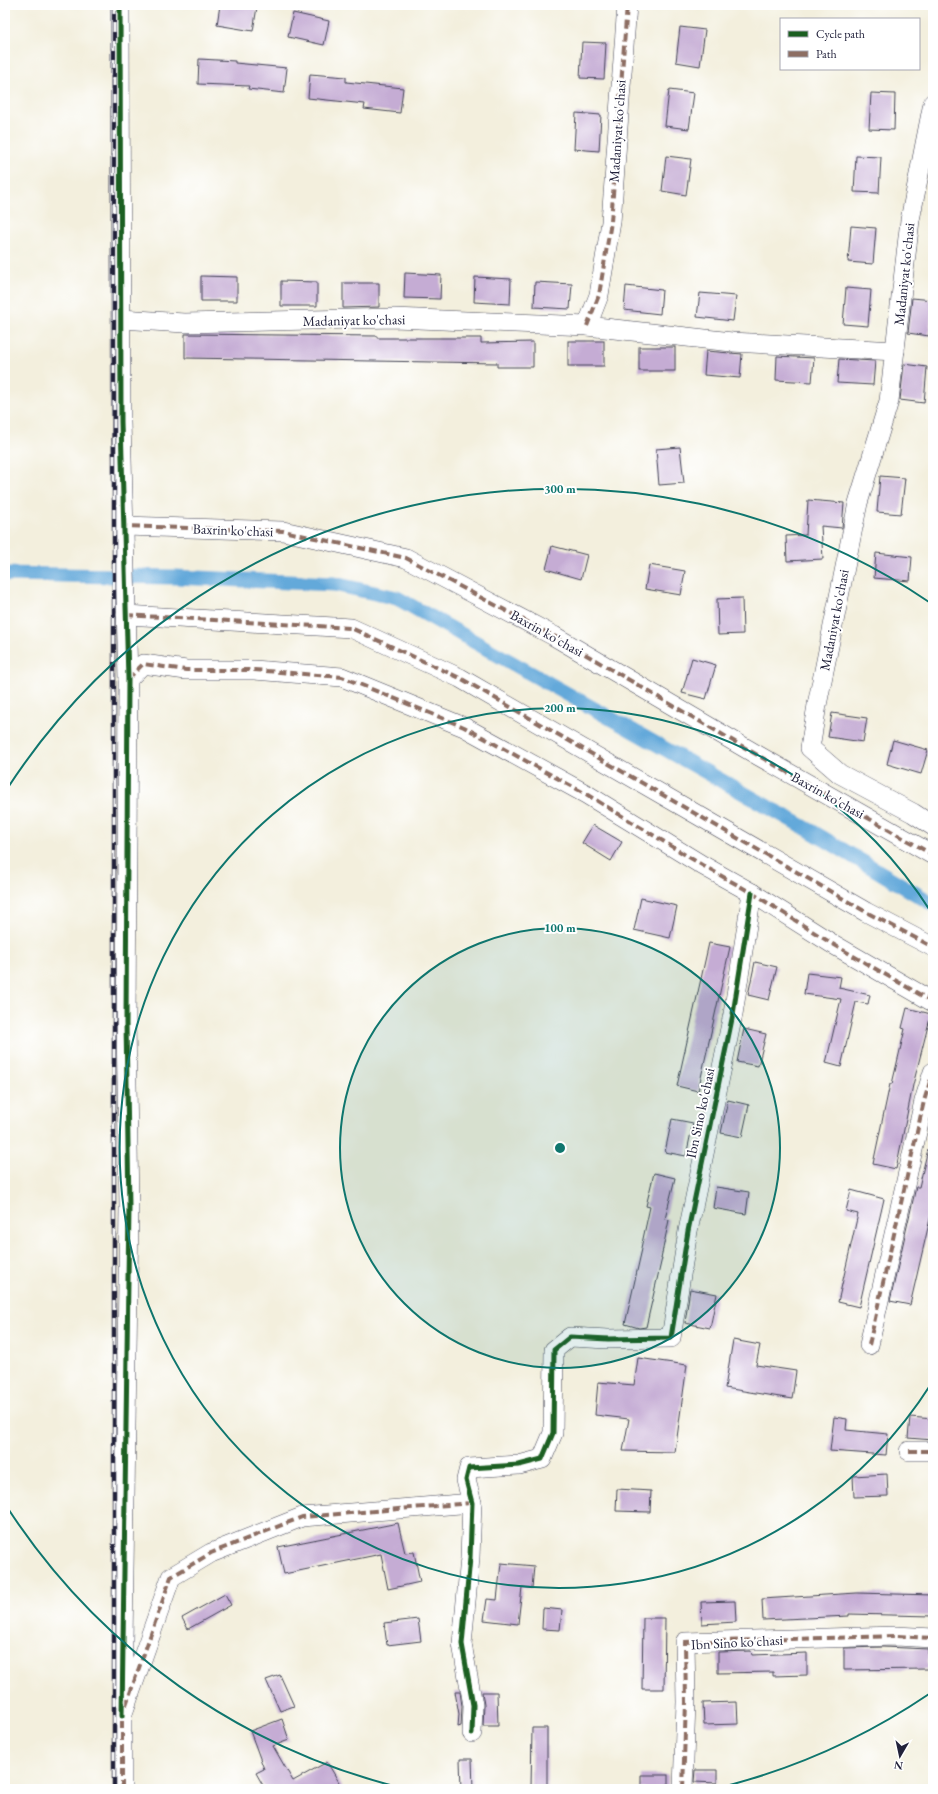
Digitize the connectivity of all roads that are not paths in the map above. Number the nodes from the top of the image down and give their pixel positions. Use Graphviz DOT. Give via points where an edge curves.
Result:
graph roads {
  1 [pos="120,5"];
  2 [pos="627,5"];
  3 [pos="933,103"];
  4 [pos="121,319"];
  5 [pos="587,326"];
  6 [pos="895,351"];
  7 [pos="124,526"];
  8 [pos="126,615"];
  9 [pos="128,679"];
  10 [pos="933,826"];
  11 [pos="933,855"];
  12 [pos="752,892"];
  13 [pos="933,947"];
  14 [pos="933,1002"];
  15 [pos="933,1072"];
  16 [pos="869,1345"];
  17 [pos="909,1451"];
  18 [pos="933,1451"];
  19 [pos="472,1503"];
  20 [pos="933,1638"];
  21 [pos="122,1716"];
  22 [pos="472,1733"];
  23 [pos="122,1789"];
  24 [pos="683,1789"];
  1 -- 4 [label="street"];
  2 -- 5 [label="street, Madaniyat ko'chasi" via="611,222 599,295"];
  3 -- 6 [label="street, Madaniyat ko'chasi" via="910,220"];
  4 -- 5 [label="street, Madaniyat ko'chasi" via="184,323 394,318"];
  4 -- 7 [label="street"];
  5 -- 6 [label="street, Madaniyat ko'chasi" via="732,342"];
  6 -- 10 [label="street, Madaniyat ko'chasi" via="890,401 858,503 810,748 840,774"];
  7 -- 8 [label="street"];
  7 -- 11 [label="street, Baxrin ko'chasi" via="282,531 406,558 554,636"];
  8 -- 9 [label="street"];
  8 -- 13 [label="street" via="351,628 460,678 859,908"];
  9 -- 12 [label="street" via="144,664 186,670 254,670 342,676 464,726 586,794 702,865"];
  9 -- 21 [label="street" via="126,1023 129,1207"];
  12 -- 14 [label="street" via="831,943"];
  12 -- 19 [label="street, Ibn Sino ko'chasi" via="733,1014 688,1231 672,1338 570,1337 554,1350 552,1433 542,1459 519,1465 469,1468 466,1480"];
  15 -- 16 [label="street" via="924,1101"];
  17 -- 18 [label="street"];
  19 -- 21 [label="street" via="302,1516 211,1552 171,1577"];
  19 -- 22 [label="street" via="462,1644 473,1705"];
  20 -- 24 [label="street, Ibn Sino ko'chasi" via="896,1636 685,1642"];
  21 -- 23 [label="street"];
}
